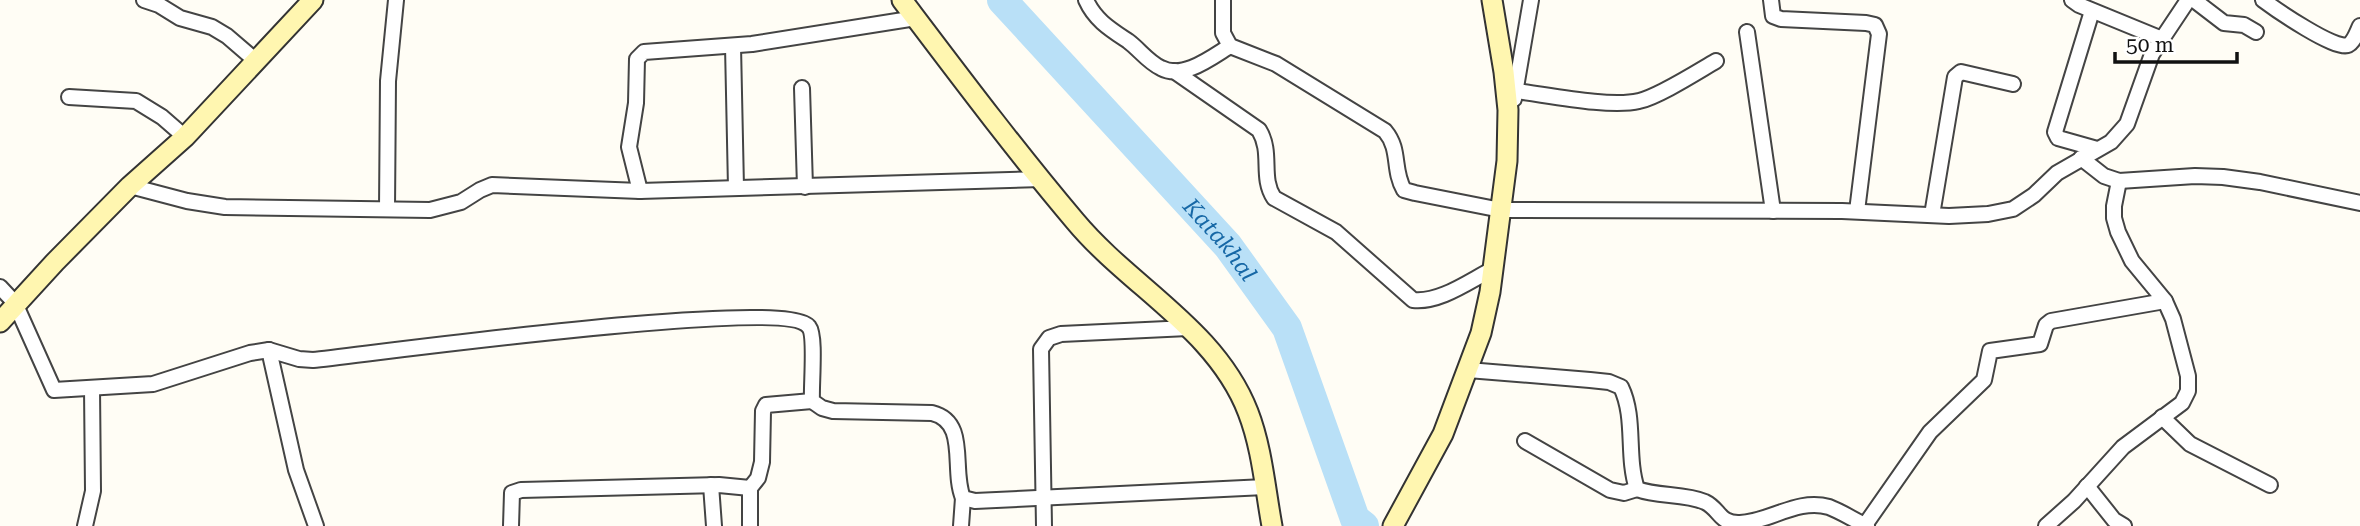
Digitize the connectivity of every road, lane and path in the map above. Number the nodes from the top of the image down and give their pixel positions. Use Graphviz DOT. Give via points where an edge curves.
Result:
graph roads {
  1 [pos="144,0"];
  2 [pos="396,0"];
  3 [pos="902,0"];
  4 [pos="1086,0"];
  5 [pos="1223,0"];
  6 [pos="1492,0"];
  7 [pos="1531,0"];
  8 [pos="1771,0"];
  9 [pos="2072,0"];
  10 [pos="2188,0"];
  11 [pos="2194,0"];
  12 [pos="2263,0"];
  13 [pos="307,2"];
  14 [pos="2092,10"];
  15 [pos="916,18"];
  16 [pos="2360,26"];
  17 [pos="1747,32"];
  18 [pos="2256,32"];
  19 [pos="2162,39"];
  20 [pos="733,46"];
  21 [pos="1230,46"];
  22 [pos="256,61"];
  23 [pos="1716,61"];
  24 [pos="1174,71"];
  25 [pos="2013,84"];
  26 [pos="802,88"];
  27 [pos="1516,91"];
  28 [pos="69,97"];
  29 [pos="1508,136"];
  30 [pos="185,137"];
  31 [pos="2097,149"];
  32 [pos="2081,158"];
  33 [pos="1042,179"];
  34 [pos="2119,181"];
  35 [pos="130,186"];
  36 [pos="805,187"];
  37 [pos="736,188"];
  38 [pos="639,191"];
  39 [pos="2360,203"];
  40 [pos="387,209"];
  41 [pos="1501,210"];
  42 [pos="1773,211"];
  43 [pos="1857,211"];
  44 [pos="1932,215"];
  45 [pos="1493,269"];
  46 [pos="0,287"];
  47 [pos="2165,301"];
  48 [pos="15,303"];
  49 [pos="0,322"];
  50 [pos="1188,328"];
  51 [pos="268,351"];
  52 [pos="1468,370"];
  53 [pos="92,388"];
  54 [pos="812,401"];
  55 [pos="2162,417"];
  56 [pos="1525,441"];
  57 [pos="711,485"];
  58 [pos="2270,485"];
  59 [pos="2087,486"];
  60 [pos="1265,487"];
  61 [pos="750,488"];
  62 [pos="1637,489"];
  63 [pos="962,498"];
  64 [pos="1042,498"];
  65 [pos="1732,524"];
  66 [pos="85,526"];
  67 [pos="316,526"];
  68 [pos="510,526"];
  69 [pos="714,526"];
  70 [pos="750,526"];
  71 [pos="961,526"];
  72 [pos="1044,526"];
  73 [pos="1272,526"];
  74 [pos="1393,526"];
  75 [pos="1866,526"];
  76 [pos="2046,526"];
  77 [pos="2124,526"];
  1 -- 22 [label="street" via="212,27"];
  2 -- 40 [label="street" via="388,81"];
  3 -- 15 [label="street"];
  4 -- 24 [label="street" via="1104,25 1163,70"];
  5 -- 21 [label="street" via="1223,33"];
  6 -- 29 [label="street" via="1504,72"];
  7 -- 27 [label="street"];
  8 -- 43 [label="street" via="1773,16 1781,19 1866,23 1875,25 1879,34"];
  9 -- 14 [label="street"];
  10 -- 19 [label="street"];
  11 -- 18 [label="street" via="2224,23"];
  12 -- 16 [label="street" via="2341,46 2353,40"];
  13 -- 22 [label="street"];
  14 -- 19 [label="street"];
  14 -- 31 [label="street" via="2055,132 2066,142"];
  15 -- 20 [label="street"];
  15 -- 33 [label="street"];
  17 -- 42 [label="street"];
  19 -- 31 [label="street" via="2127,124 2111,142"];
  20 -- 37 [label="street"];
  20 -- 38 [label="street" via="644,52 637,59 629,147"];
  21 -- 24 [label="street" via="1204,62"];
  21 -- 41 [label="street" via="1276,64 1384,131 1393,141 1398,180 1404,190"];
  22 -- 30 [label="street"];
  23 -- 27 [label="street" via="1642,101"];
  24 -- 45 [label="street" via="1259,130 1265,140 1267,178 1274,198 1348,240 1413,300 1437,298"];
  25 -- 44 [label="street" via="1961,72 1955,77"];
  26 -- 36 [label="street"];
  27 -- 29 [label="street"];
  28 -- 30 [label="street" via="136,101"];
  29 -- 41 [label="street"];
  30 -- 35 [label="street"];
  31 -- 32 [label="street"];
  32 -- 34 [label="street"];
  32 -- 44 [label="street" via="2013,209"];
  33 -- 36 [label="street"];
  33 -- 50 [label="street" via="1076,223"];
  34 -- 39 [label="street" via="2223,177"];
  34 -- 47 [label="street" via="2114,206 2118,232 2132,261"];
  35 -- 40 [label="street" via="225,207"];
  35 -- 48 [label="street"];
  36 -- 37 [label="street"];
  37 -- 38 [label="street"];
  38 -- 40 [label="street" via="492,185 448,207"];
  41 -- 42 [label="street"];
  41 -- 45 [label="street"];
  42 -- 43 [label="street"];
  43 -- 44 [label="street"];
  45 -- 52 [label="street"];
  46 -- 48 [label="street"];
  47 -- 55 [label="street" via="2174,319 2188,391 2182,403"];
  47 -- 75 [label="street" via="2051,321 2040,344 1990,351 1984,380 1930,432"];
  48 -- 49 [label="street"];
  48 -- 53 [label="street" via="54,390"];
  50 -- 60 [label="street" via="1232,380 1248,412"];
  50 -- 64 [label="street" via="1049,338 1041,349"];
  51 -- 53 [label="street" via="153,384"];
  51 -- 54 [label="street" via="313,360 620,324 714,318 802,321 813,338"];
  51 -- 67 [label="street" via="296,470"];
  52 -- 62 [label="street" via="1609,382 1621,387 1628,401"];
  52 -- 74 [label="street" via="1443,433"];
  53 -- 66 [label="street" via="93,491"];
  54 -- 61 [label="street" via="766,405 762,462"];
  54 -- 63 [label="street" via="833,411 944,416 956,440"];
  55 -- 58 [label="street" via="2190,444"];
  55 -- 59 [label="street" via="2123,447"];
  56 -- 62 [label="street" via="1611,490"];
  57 -- 61 [label="street"];
  57 -- 68 [label="street" via="521,490 512,493"];
  57 -- 69 [label="street"];
  59 -- 76 [label="street"];
  59 -- 77 [label="street"];
  60 -- 64 [label="street"];
  60 -- 73 [label="street"];
  61 -- 70 [label="street"];
  62 -- 65 [label="street" via="1704,502"];
  63 -- 64 [label="street"];
  63 -- 71 [label="street"];
  64 -- 72 [label="street"];
  65 -- 75 [label="street" via="1810,505 1828,507"];
}
